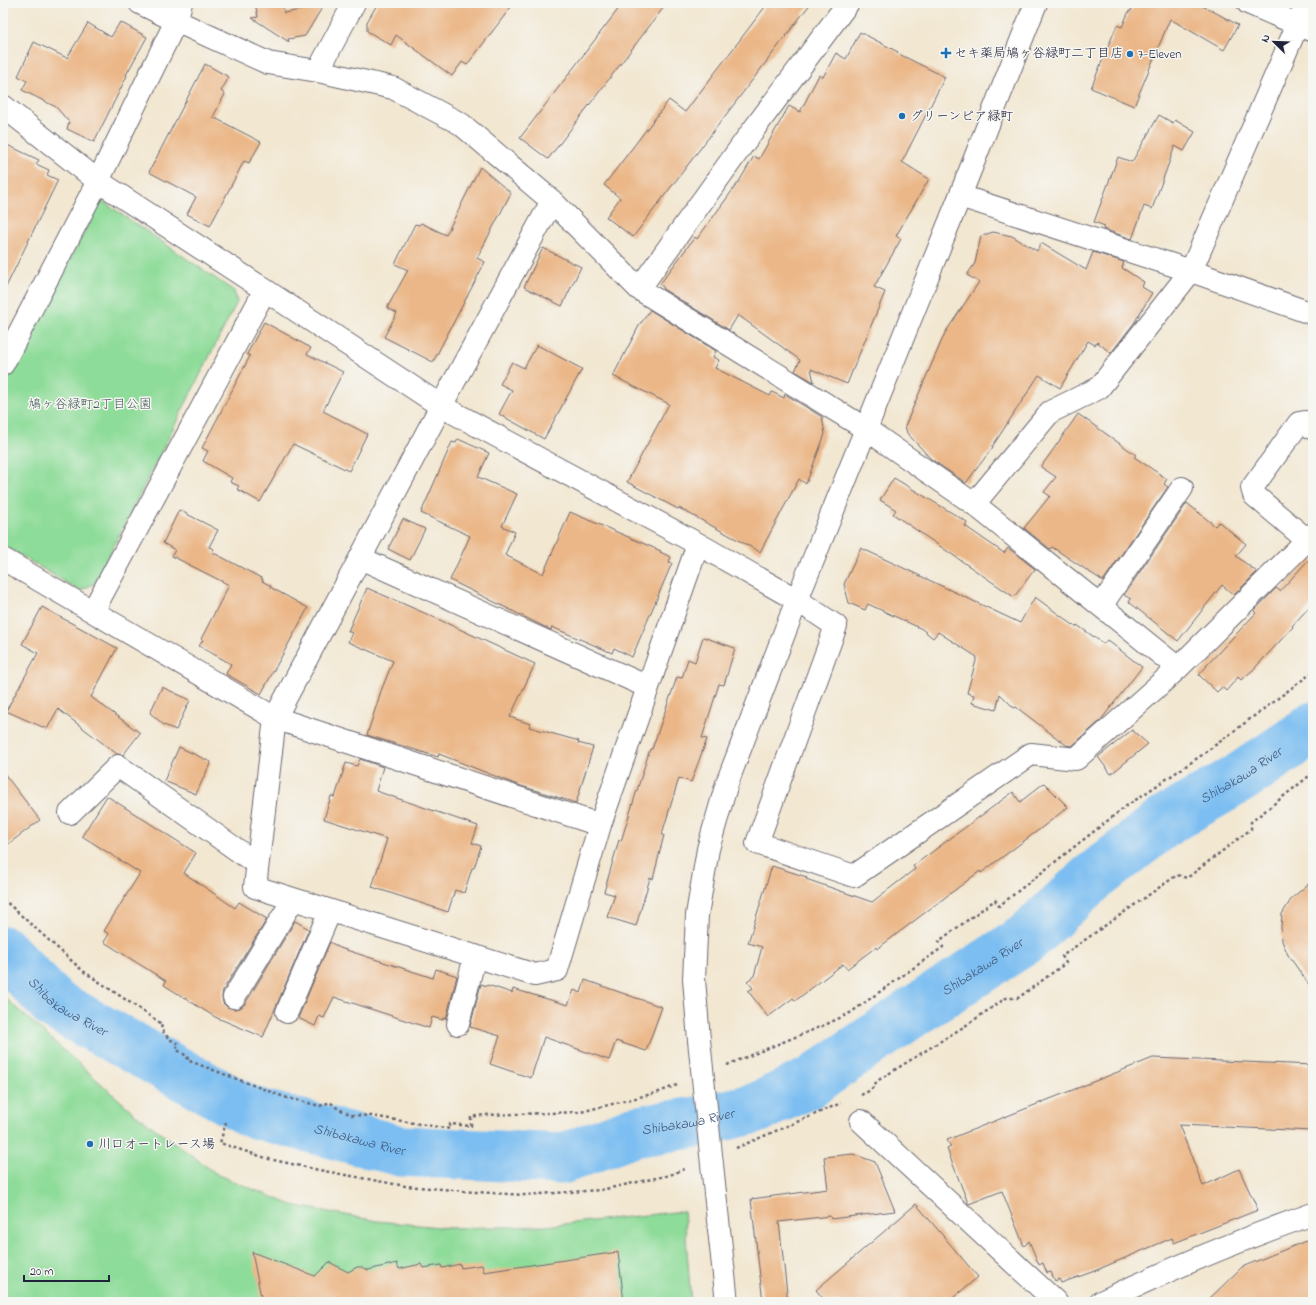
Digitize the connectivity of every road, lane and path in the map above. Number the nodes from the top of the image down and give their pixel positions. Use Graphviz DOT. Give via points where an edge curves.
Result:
graph roads {
  1 [pos="140,3"];
  2 [pos="354,3"];
  3 [pos="848,3"];
  4 [pos="1036,3"];
  5 [pos="1248,3"];
  6 [pos="1307,3"];
  7 [pos="179,12"];
  8 [pos="1305,28"];
  9 [pos="318,71"];
  10 [pos="3,106"];
  11 [pos="98,181"];
  12 [pos="960,196"];
  13 [pos="552,201"];
  14 [pos="1191,271"];
  15 [pos="639,289"];
  16 [pos="265,290"];
  17 [pos="1313,314"];
  18 [pos="3,364"];
  19 [pos="441,406"];
  20 [pos="866,429"];
  21 [pos="1313,429"];
  22 [pos="1182,488"];
  23 [pos="974,504"];
  24 [pos="1310,537"];
  25 [pos="698,544"];
  26 [pos="360,558"];
  27 [pos="7,567"];
  28 [pos="798,600"];
  29 [pos="1101,606"];
  30 [pos="93,611"];
  31 [pos="1178,668"];
  32 [pos="1313,672"];
  33 [pos="648,687"];
  34 [pos="275,718"];
  35 [pos="1313,773"];
  36 [pos="70,813"];
  37 [pos="600,825"];
  38 [pos="257,864"];
  39 [pos="3,899"];
  40 [pos="293,900"];
  41 [pos="330,911"];
  42 [pos="475,956"];
  43 [pos="234,997"];
  44 [pos="286,1012"];
  45 [pos="458,1024"];
  46 [pos="725,1066"];
  47 [pos="681,1084"];
  48 [pos="857,1096"];
  49 [pos="842,1102"];
  50 [pos="861,1121"];
  51 [pos="226,1122"];
  52 [pos="734,1148"];
  53 [pos="691,1166"];
  54 [pos="1313,1214"];
  55 [pos="727,1302"];
  56 [pos="1056,1302"];
  57 [pos="1101,1302"];
  1 -- 7 [label="street"];
  2 -- 9 [label="street"];
  3 -- 15 [label="street"];
  4 -- 12 [label="street"];
  5 -- 8 [label="street"];
  6 -- 8 [label="street"];
  7 -- 9 [label="street" via="268,63"];
  7 -- 11 [label="street"];
  8 -- 14 [label="street"];
  9 -- 13 [label="street" via="393,88 461,124"];
  10 -- 11 [label="street"];
  11 -- 16 [label="street"];
  11 -- 18 [label="street"];
  12 -- 14 [label="street"];
  12 -- 20 [label="street"];
  13 -- 15 [label="street"];
  13 -- 19 [label="street"];
  14 -- 17 [label="street"];
  14 -- 23 [label="street" via="1099,388 1050,412"];
  15 -- 20 [label="street"];
  16 -- 19 [label="street"];
  16 -- 30 [label="street"];
  19 -- 25 [label="street"];
  19 -- 26 [label="street"];
  20 -- 23 [label="street"];
  20 -- 28 [label="street"];
  21 -- 24 [label="street" via="1305,422 1299,423 1252,488 1254,495"];
  22 -- 29 [label="street"];
  23 -- 29 [label="street"];
  24 -- 31 [label="street"];
  25 -- 28 [label="street"];
  25 -- 33 [label="street"];
  26 -- 33 [label="street"];
  26 -- 34 [label="street"];
  27 -- 30 [label="street"];
  28 -- 31 [label="street" via="836,626 757,843 854,876 1031,754 1076,759"];
  28 -- 55 [label="street, bridge" via="727,783 708,849 697,915 694,979"];
  29 -- 31 [label="street"];
  30 -- 34 [label="street"];
  32 -- 46 [label="path" via="1202,755 1125,807 999,906 995,900 939,941 943,947 850,1013"];
  33 -- 37 [label="street"];
  34 -- 37 [label="street"];
  34 -- 38 [label="street"];
  35 -- 48 [label="path" via="1250,822 1251,830 1187,878 1177,875 1062,956 1066,963 1018,998 1006,998 877,1081 871,1090"];
  36 -- 38 [label="street" via="118,766"];
  37 -- 42 [label="street" via="557,970 535,975"];
  38 -- 40 [label="street" via="255,887"];
  39 -- 47 [label="path" via="83,971 162,1024 161,1030 169,1039 179,1044 176,1049 188,1057 187,1060 284,1097 320,1106 330,1102 351,1115 450,1129 450,1124 471,1126 471,1117 581,1112"];
  40 -- 41 [label="street"];
  40 -- 43 [label="street"];
  41 -- 42 [label="street"];
  41 -- 44 [label="street"];
  42 -- 45 [label="street"];
  49 -- 52 [label="path"];
  50 -- 56 [label="street"];
  51 -- 53 [label="path" via="220,1143 269,1159 406,1186 468,1192 524,1194 601,1190 670,1174"];
  54 -- 57 [label="street" via="1158,1275"];
}
